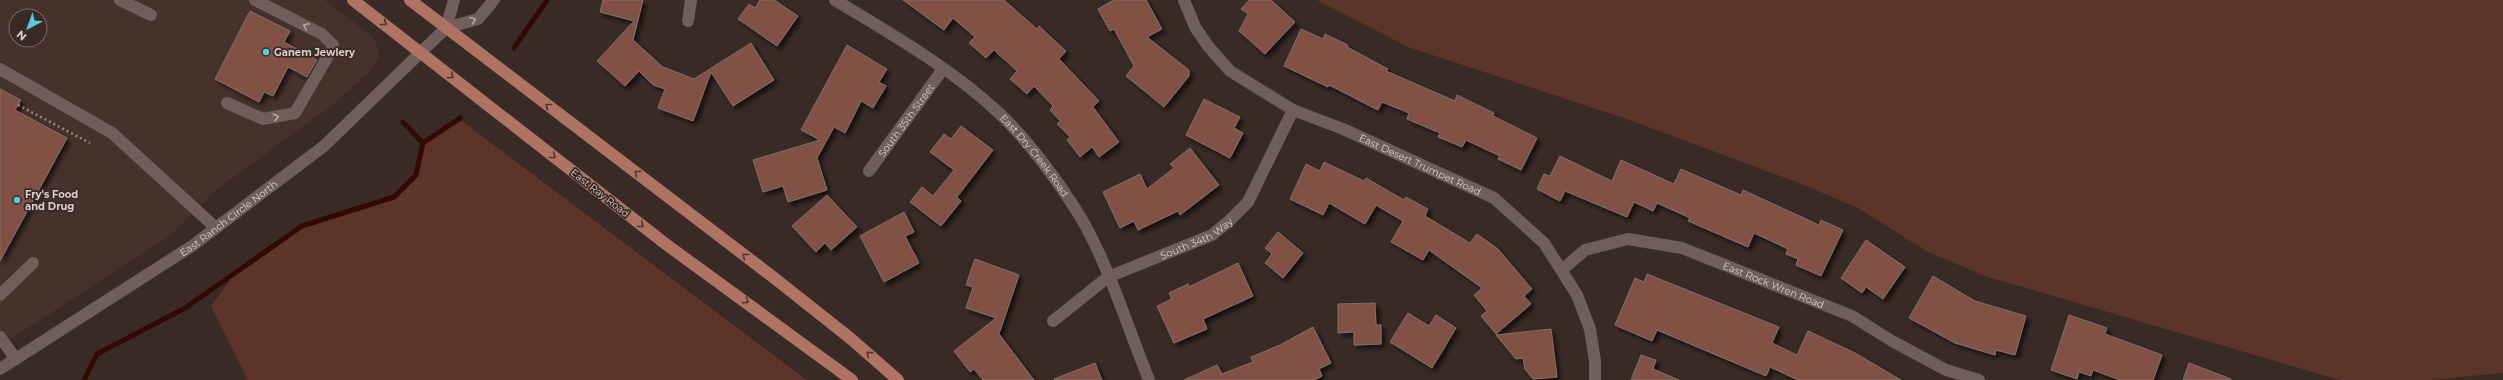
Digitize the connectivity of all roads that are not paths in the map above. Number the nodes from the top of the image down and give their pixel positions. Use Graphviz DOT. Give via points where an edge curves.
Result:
graph roads {
  1 [pos="120,0"];
  2 [pos="255,0"];
  3 [pos="353,0"];
  4 [pos="410,0"];
  5 [pos="454,0"];
  6 [pos="494,0"];
  7 [pos="691,0"];
  8 [pos="835,0"];
  9 [pos="1184,0"];
  10 [pos="151,15"];
  11 [pos="688,21"];
  12 [pos="446,28"];
  13 [pos="420,53"];
  14 [pos="0,69"];
  15 [pos="943,69"];
  16 [pos="227,103"];
  17 [pos="1293,110"];
  18 [pos="869,171"];
  19 [pos="216,228"];
  20 [pos="33,263"];
  21 [pos="1563,269"];
  22 [pos="1108,277"];
  23 [pos="0,295"];
  24 [pos="1053,321"];
  25 [pos="0,337"];
  26 [pos="16,359"];
  27 [pos="0,369"];
  28 [pos="852,380"];
  29 [pos="898,380"];
  30 [pos="1149,380"];
  31 [pos="1595,380"];
  32 [pos="1979,380"];
  1 -- 10 [label="street"];
  16 -- 2 [label="street, one-way" via="263,119 295,113 332,49 333,45 322,34"];
  3 -- 13 [label="main road, East Ray Road, one-way"];
  4 -- 12 [label="main road"];
  5 -- 12 [label="street"];
  12 -- 6 [label="street, one-way" via="478,19"];
  7 -- 11 [label="street"];
  8 -- 15 [label="street, East Dry Creek Road"];
  9 -- 17 [label="street, East Desert Trumpet Road" via="1195,27 1230,71"];
  12 -- 13 [label="street, East Ranch Circle North"];
  29 -- 12 [label="main road, one-way" via="773,277"];
  13 -- 19 [label="street, East Ranch Circle North" via="324,146"];
  13 -- 28 [label="main road, East Ray Road, one-way" via="667,245"];
  14 -- 19 [label="street" via="112,133"];
  15 -- 18 [label="street, South 35th Street"];
  15 -- 22 [label="street, East Dry Creek Road" via="1000,114 1056,181 1082,220"];
  17 -- 21 [label="street, East Desert Trumpet Road" via="1343,129 1494,198 1544,243"];
  17 -- 22 [label="street, South 34th Way" via="1248,202 1228,222 1212,235"];
  19 -- 26 [label="street, East Ranch Circle North"];
  20 -- 23 [label="street"];
  21 -- 31 [label="street, East Desert Trumpet Road" via="1577,295 1590,329"];
  21 -- 32 [label="street, East Rock Wren Road" via="1585,250 1628,239 1682,248 1852,316 1946,370"];
  22 -- 24 [label="street, South 34th Way"];
  22 -- 30 [label="street, East Dry Creek Road"];
  25 -- 26 [label="street"];
  26 -- 27 [label="street, East Ranch Circle North"];
}
